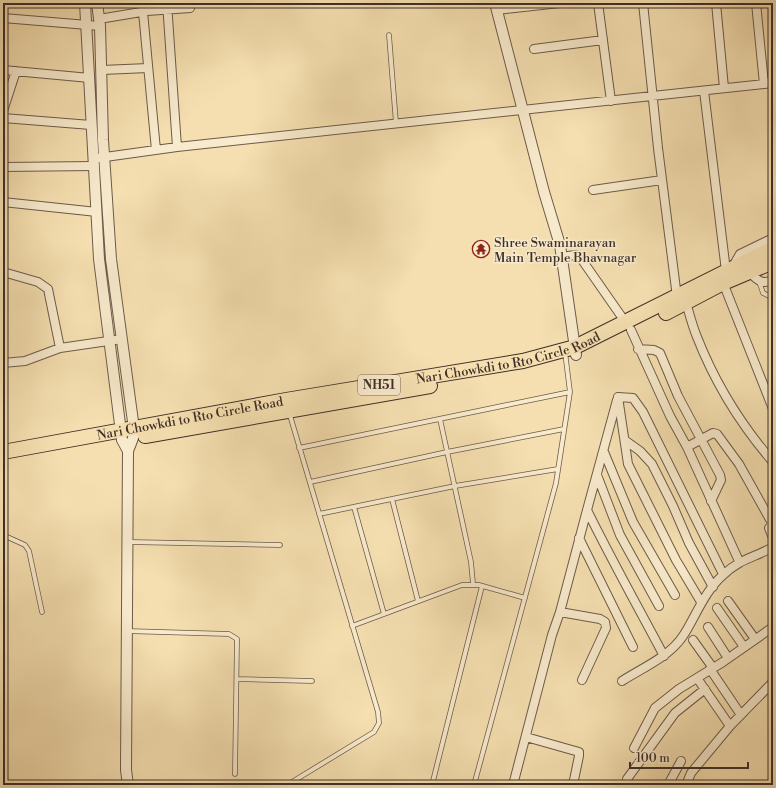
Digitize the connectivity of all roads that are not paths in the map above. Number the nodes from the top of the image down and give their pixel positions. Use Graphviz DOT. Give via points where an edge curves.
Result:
graph roads {
  1 [pos="85,3"];
  2 [pos="97,3"];
  3 [pos="560,3"];
  4 [pos="598,3"];
  5 [pos="643,3"];
  6 [pos="716,3"];
  7 [pos="756,3"];
  8 [pos="168,6"];
  9 [pos="496,6"];
  10 [pos="190,8"];
  11 [pos="145,9"];
  12 [pos="3,18"];
  13 [pos="99,23"];
  14 [pos="86,24"];
  15 [pos="389,35"];
  16 [pos="603,40"];
  17 [pos="534,49"];
  18 [pos="148,68"];
  19 [pos="3,70"];
  20 [pos="102,70"];
  21 [pos="16,71"];
  22 [pos="90,78"];
  23 [pos="773,83"];
  24 [pos="764,84"];
  25 [pos="724,88"];
  26 [pos="704,90"];
  27 [pos="652,96"];
  28 [pos="611,101"];
  29 [pos="523,110"];
  30 [pos="3,112"];
  31 [pos="3,118"];
  32 [pos="396,123"];
  33 [pos="92,125"];
  34 [pos="177,147"];
  35 [pos="156,150"];
  36 [pos="105,157"];
  37 [pos="94,162"];
  38 [pos="3,167"];
  39 [pos="662,180"];
  40 [pos="593,190"];
  41 [pos="3,202"];
  42 [pos="97,212"];
  43 [pos="773,238"];
  44 [pos="773,248"];
  45 [pos="562,256"];
  46 [pos="773,262"];
  47 [pos="3,272"];
  48 [pos="735,274"];
  49 [pos="773,280"];
  50 [pos="682,297"];
  51 [pos="773,298"];
  52 [pos="629,326"];
  53 [pos="122,339"];
  54 [pos="110,341"];
  55 [pos="60,348"];
  56 [pos="638,349"];
  57 [pos="570,353"];
  58 [pos="3,364"];
  59 [pos="570,392"];
  60 [pos="618,397"];
  61 [pos="288,406"];
  62 [pos="773,409"];
  63 [pos="440,420"];
  64 [pos="564,429"];
  65 [pos="128,438"];
  66 [pos="702,440"];
  67 [pos="626,441"];
  68 [pos="687,447"];
  69 [pos="300,448"];
  70 [pos="3,452"];
  71 [pos="447,452"];
  72 [pos="604,452"];
  73 [pos="3,460"];
  74 [pos="773,462"];
  75 [pos="558,469"];
  76 [pos="597,475"];
  77 [pos="310,482"];
  78 [pos="455,486"];
  79 [pos="392,499"];
  80 [pos="711,500"];
  81 [pos="354,507"];
  82 [pos="587,510"];
  83 [pos="319,514"];
  84 [pos="771,525"];
  85 [pos="3,535"];
  86 [pos="579,538"];
  87 [pos="773,538"];
  88 [pos="128,542"];
  89 [pos="280,545"];
  90 [pos="773,548"];
  91 [pos="740,561"];
  92 [pos="723,574"];
  93 [pos="473,584"];
  94 [pos="482,586"];
  95 [pos="713,587"];
  96 [pos="675,595"];
  97 [pos="525,598"];
  98 [pos="418,601"];
  99 [pos="728,601"];
  100 [pos="701,602"];
  101 [pos="659,606"];
  102 [pos="718,608"];
  103 [pos="42,612"];
  104 [pos="560,612"];
  105 [pos="384,614"];
  106 [pos="352,626"];
  107 [pos="708,627"];
  108 [pos="773,627"];
  109 [pos="126,631"];
  110 [pos="755,639"];
  111 [pos="693,640"];
  112 [pos="633,647"];
  113 [pos="744,647"];
  114 [pos="664,656"];
  115 [pos="728,658"];
  116 [pos="712,668"];
  117 [pos="697,678"];
  118 [pos="237,679"];
  119 [pos="582,680"];
  120 [pos="312,681"];
  121 [pos="622,681"];
  122 [pos="773,682"];
  123 [pos="705,690"];
  124 [pos="741,715"];
  125 [pos="730,726"];
  126 [pos="526,737"];
  127 [pos="634,748"];
  128 [pos="681,761"];
  129 [pos="235,774"];
  130 [pos="627,779"];
  131 [pos="574,780"];
  132 [pos="128,785"];
  133 [pos="287,785"];
  134 [pos="432,785"];
  135 [pos="474,785"];
  136 [pos="513,785"];
  137 [pos="668,785"];
  138 [pos="686,785"];
  1 -- 14 [label="street"];
  2 -- 13 [label="street"];
  3 -- 9 [label="street"];
  4 -- 16 [label="street"];
  5 -- 27 [label="street"];
  6 -- 25 [label="street"];
  7 -- 24 [label="street"];
  8 -- 10 [label="street"];
  8 -- 11 [label="street"];
  8 -- 34 [label="street"];
  9 -- 29 [label="street"];
  11 -- 13 [label="street"];
  11 -- 18 [label="street"];
  12 -- 14 [label="street"];
  13 -- 14 [label="street"];
  13 -- 20 [label="street"];
  14 -- 22 [label="street"];
  15 -- 32 [label="lane"];
  16 -- 17 [label="street"];
  16 -- 28 [label="street"];
  18 -- 20 [label="street"];
  18 -- 35 [label="street"];
  19 -- 21 [label="street"];
  20 -- 36 [label="street"];
  21 -- 22 [label="street"];
  21 -- 30 [label="street"];
  22 -- 33 [label="street"];
  23 -- 24 [label="street"];
  24 -- 25 [label="street"];
  25 -- 26 [label="street"];
  26 -- 27 [label="street"];
  26 -- 48 [label="street"];
  27 -- 28 [label="street"];
  27 -- 39 [label="street"];
  28 -- 29 [label="street"];
  29 -- 32 [label="street"];
  29 -- 45 [label="street"];
  31 -- 33 [label="street"];
  32 -- 34 [label="street"];
  33 -- 37 [label="street"];
  34 -- 35 [label="street"];
  35 -- 36 [label="street"];
  36 -- 37 [label="street"];
  36 -- 53 [label="street" via="110,259"];
  37 -- 38 [label="street"];
  37 -- 42 [label="street"];
  39 -- 40 [label="street"];
  39 -- 50 [label="street"];
  41 -- 42 [label="street"];
  42 -- 54 [label="street" via="100,264"];
  43 -- 48 [label="street" via="740,254"];
  44 -- 48 [label="highway, NH51"];
  45 -- 52 [label="street" via="580,257"];
  45 -- 57 [label="street"];
  46 -- 48 [label="highway, NH51"];
  47 -- 55 [label="street" via="38,282 48,288"];
  48 -- 49 [label="street" via="765,283"];
  48 -- 50 [label="highway, Nari Chowkdi to Rto Circle Road / NH51"];
  48 -- 51 [label="lane"];
  48 -- 62 [label="street"];
  50 -- 52 [label="highway, Nari Chowkdi to Rto Circle Road / NH51"];
  50 -- 74 [label="street" via="696,336 726,399 748,434"];
  52 -- 56 [label="street"];
  52 -- 57 [label="highway, Nari Chowkdi to Rto Circle Road / NH51"];
  53 -- 54 [label="street"];
  53 -- 65 [label="street"];
  54 -- 55 [label="street"];
  54 -- 65 [label="street"];
  55 -- 58 [label="street" via="25,361"];
  56 -- 66 [label="street" via="660,353 676,392"];
  56 -- 68 [label="street"];
  57 -- 59 [label="lane"];
  57 -- 61 [label="highway, Nari Chowkdi to Rto Circle Road / NH51"];
  59 -- 63 [label="lane"];
  59 -- 64 [label="lane"];
  60 -- 67 [label="street"];
  60 -- 72 [label="street"];
  60 -- 92 [label="street" via="633,398 643,412"];
  61 -- 65 [label="highway, Nari Chowkdi to Rto Circle Road / NH51"];
  61 -- 69 [label="lane"];
  63 -- 69 [label="lane"];
  63 -- 71 [label="lane"];
  64 -- 71 [label="lane"];
  64 -- 75 [label="lane"];
  65 -- 70 [label="highway, Nari Chowkdi to Rto Circle Road / NH51"];
  65 -- 73 [label="highway, NH51"];
  65 -- 88 [label="street"];
  66 -- 68 [label="street"];
  66 -- 80 [label="street" via="721,480"];
  66 -- 84 [label="street" via="713,433 717,434 739,464"];
  67 -- 95 [label="street" via="652,464"];
  67 -- 100 [label="street" via="628,464 676,560"];
  68 -- 80 [label="street"];
  69 -- 77 [label="lane"];
  71 -- 77 [label="lane"];
  71 -- 78 [label="lane"];
  72 -- 76 [label="street"];
  72 -- 96 [label="street" via="633,522"];
  75 -- 78 [label="lane"];
  75 -- 97 [label="lane"];
  76 -- 82 [label="street"];
  76 -- 101 [label="street" via="620,535"];
  77 -- 83 [label="lane"];
  78 -- 79 [label="lane"];
  78 -- 93 [label="lane" via="471,562"];
  79 -- 81 [label="lane"];
  79 -- 98 [label="lane"];
  80 -- 91 [label="street"];
  81 -- 83 [label="lane"];
  81 -- 105 [label="lane"];
  82 -- 86 [label="street"];
  82 -- 114 [label="street" via="611,560"];
  83 -- 106 [label="lane"];
  84 -- 87 [label="street"];
  85 -- 103 [label="lane" via="25,545 29,551"];
  86 -- 104 [label="street"];
  86 -- 112 [label="street"];
  88 -- 89 [label="lane"];
  88 -- 109 [label="street"];
  90 -- 91 [label="street"];
  91 -- 92 [label="street"];
  92 -- 95 [label="street"];
  93 -- 94 [label="lane"];
  93 -- 98 [label="lane" via="462,585"];
  94 -- 97 [label="lane"];
  94 -- 134 [label="lane"];
  95 -- 100 [label="street"];
  97 -- 135 [label="lane"];
  98 -- 105 [label="lane"];
  99 -- 110 [label="street"];
  100 -- 114 [label="street" via="682,637"];
  102 -- 113 [label="street"];
  104 -- 119 [label="street" via="600,618 605,622 606,628"];
  104 -- 126 [label="street" via="550,640"];
  105 -- 106 [label="lane"];
  106 -- 133 [label="lane" via="379,723 374,732"];
  107 -- 115 [label="street"];
  108 -- 110 [label="street"];
  109 -- 118 [label="lane" via="234,636 238,643"];
  109 -- 132 [label="street"];
  110 -- 113 [label="street"];
  111 -- 116 [label="street"];
  113 -- 115 [label="street"];
  114 -- 121 [label="street"];
  115 -- 116 [label="street"];
  116 -- 117 [label="street"];
  116 -- 124 [label="street"];
  117 -- 123 [label="street"];
  117 -- 127 [label="street" via="655,708"];
  118 -- 120 [label="lane"];
  118 -- 129 [label="lane"];
  122 -- 124 [label="street"];
  123 -- 125 [label="street"];
  123 -- 130 [label="street" via="675,713"];
  124 -- 125 [label="street"];
  125 -- 138 [label="street" via="691,774"];
  126 -- 131 [label="street" via="579,752"];
  126 -- 136 [label="street"];
  128 -- 137 [label="street"];
}
